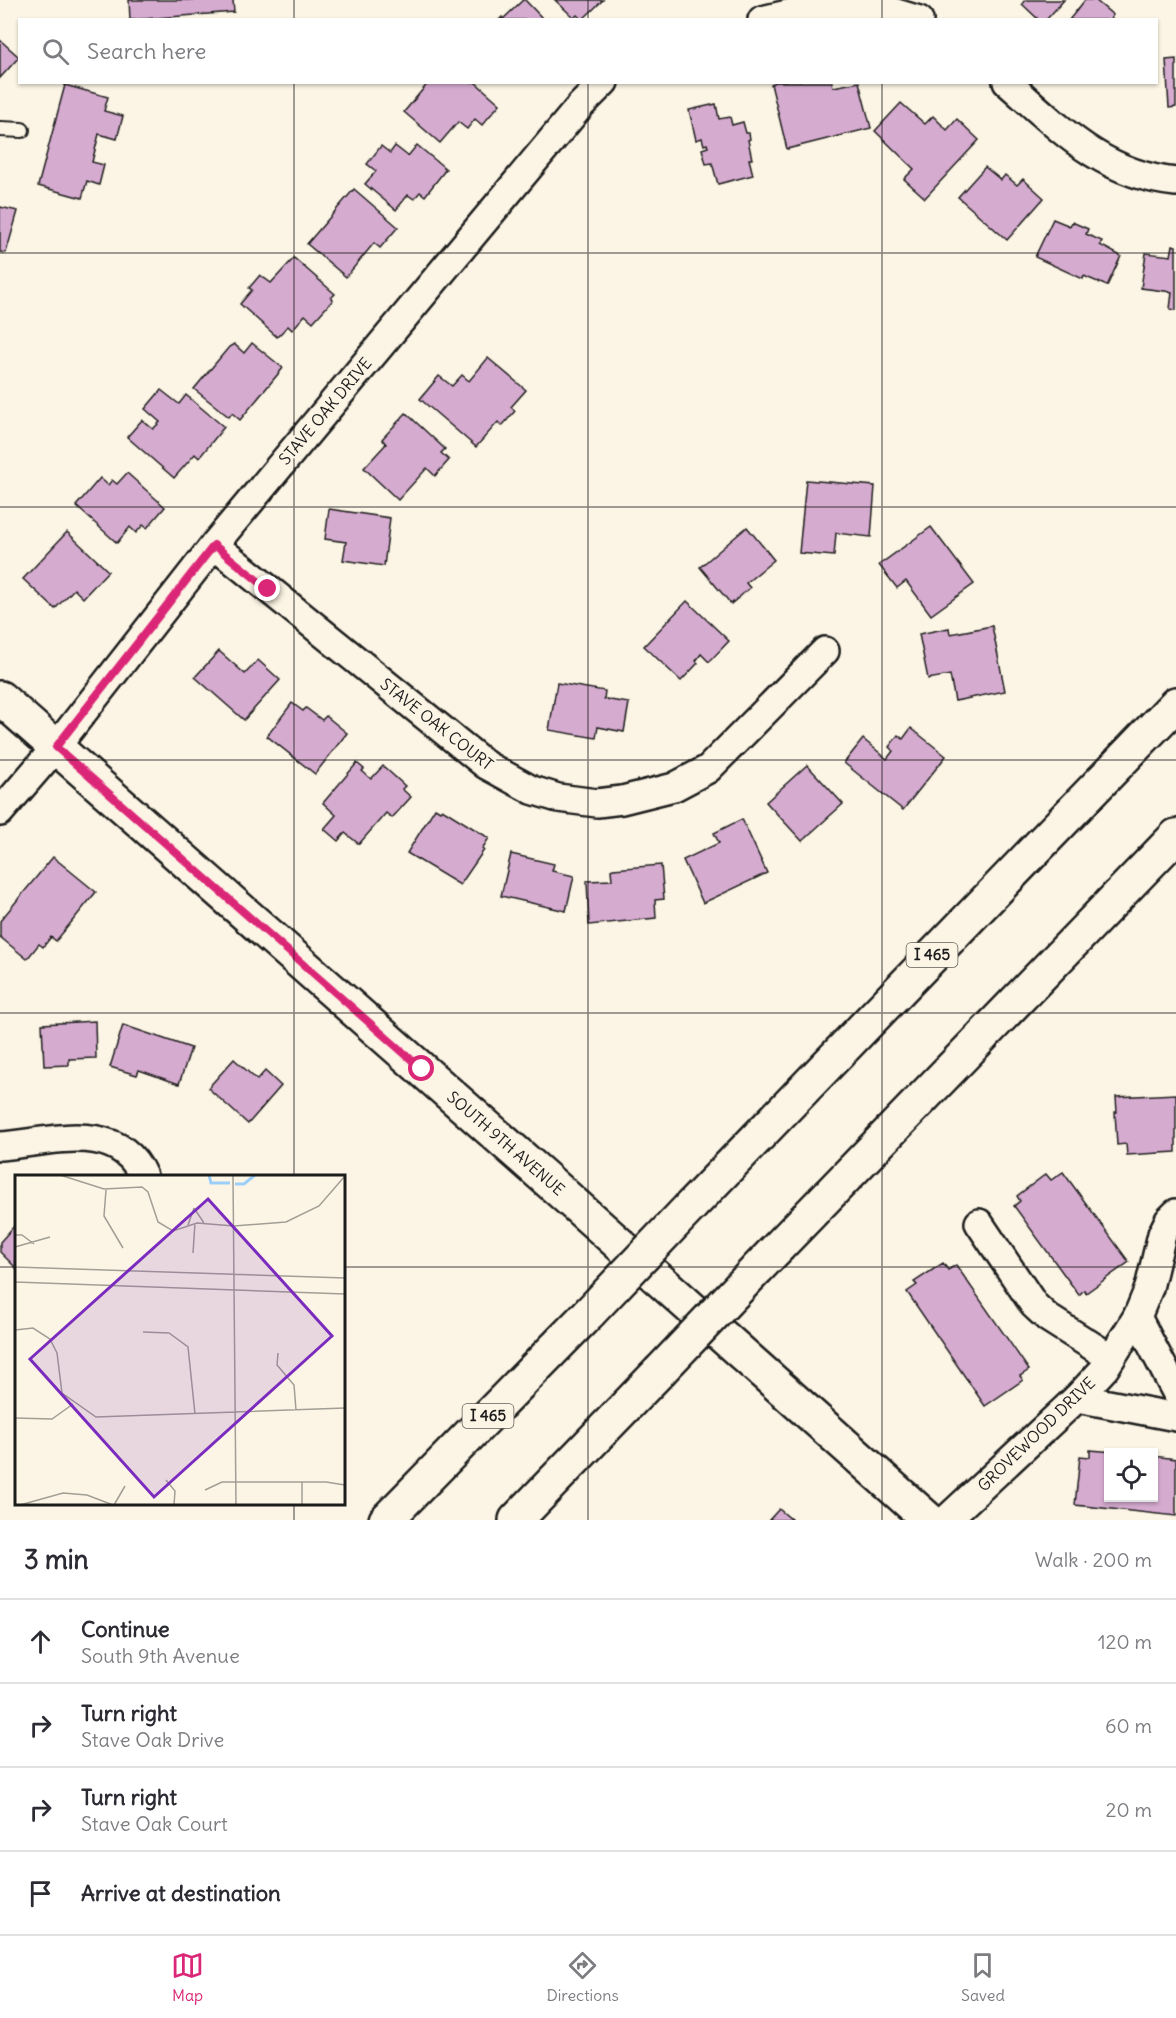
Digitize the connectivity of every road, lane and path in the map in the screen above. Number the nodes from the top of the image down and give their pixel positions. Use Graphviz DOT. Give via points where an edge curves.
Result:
graph roads {
  1 [pos="771,12"];
  2 [pos="912,18"];
  3 [pos="602,84"];
  4 [pos="1009,84"];
  5 [pos="0,129"];
  6 [pos="22,130"];
  7 [pos="1176,182"];
  8 [pos="214,545"];
  9 [pos="825,651"];
  10 [pos="0,698"];
  11 [pos="1176,704"];
  12 [pos="56,747"];
  13 [pos="0,812"];
  14 [pos="1176,836"];
  15 [pos="0,1146"];
  16 [pos="143,1175"];
  17 [pos="1176,1213"];
  18 [pos="979,1222"];
  19 [pos="1137,1317"];
  20 [pos="1111,1358"];
  21 [pos="1176,1392"];
  22 [pos="1077,1398"];
  23 [pos="1176,1417"];
  24 [pos="386,1520"];
  25 [pos="516,1520"];
  26 [pos="929,1520"];
  27 [pos="946,1520"];
  1 -- 2 [label="street" via="822,6 876,7"];
  3 -- 8 [label="street, STAVE OAK DRIVE"];
  4 -- 7 [label="street" via="1088,151 1122,169"];
  5 -- 6 [label="lane"];
  8 -- 9 [label="street, STAVE OAK COURT" via="486,765 532,790 558,798 622,800 674,788 708,769"];
  8 -- 12 [label="street, STAVE OAK DRIVE"];
  10 -- 12 [label="main road, SOUTH 9TH AVENUE"];
  11 -- 24 [label="main road, I 465, bridge"];
  12 -- 13 [label="street, STAVE OAK DRIVE"];
  12 -- 26 [label="main road, SOUTH 9TH AVENUE"];
  14 -- 25 [label="main road, bridge"];
  15 -- 16 [label="street" via="74,1137 101,1142 123,1151 137,1163"];
  17 -- 19 [label="street, GROVEWOOD DRIVE" via="1162,1234 1149,1288"];
  18 -- 20 [label="street" via="1039,1310"];
  19 -- 20 [label="street, GROVEWOOD DRIVE"];
  19 -- 21 [label="street"];
  20 -- 22 [label="street, GROVEWOOD DRIVE"];
  22 -- 23 [label="street"];
  22 -- 27 [label="street, GROVEWOOD DRIVE"];
}
